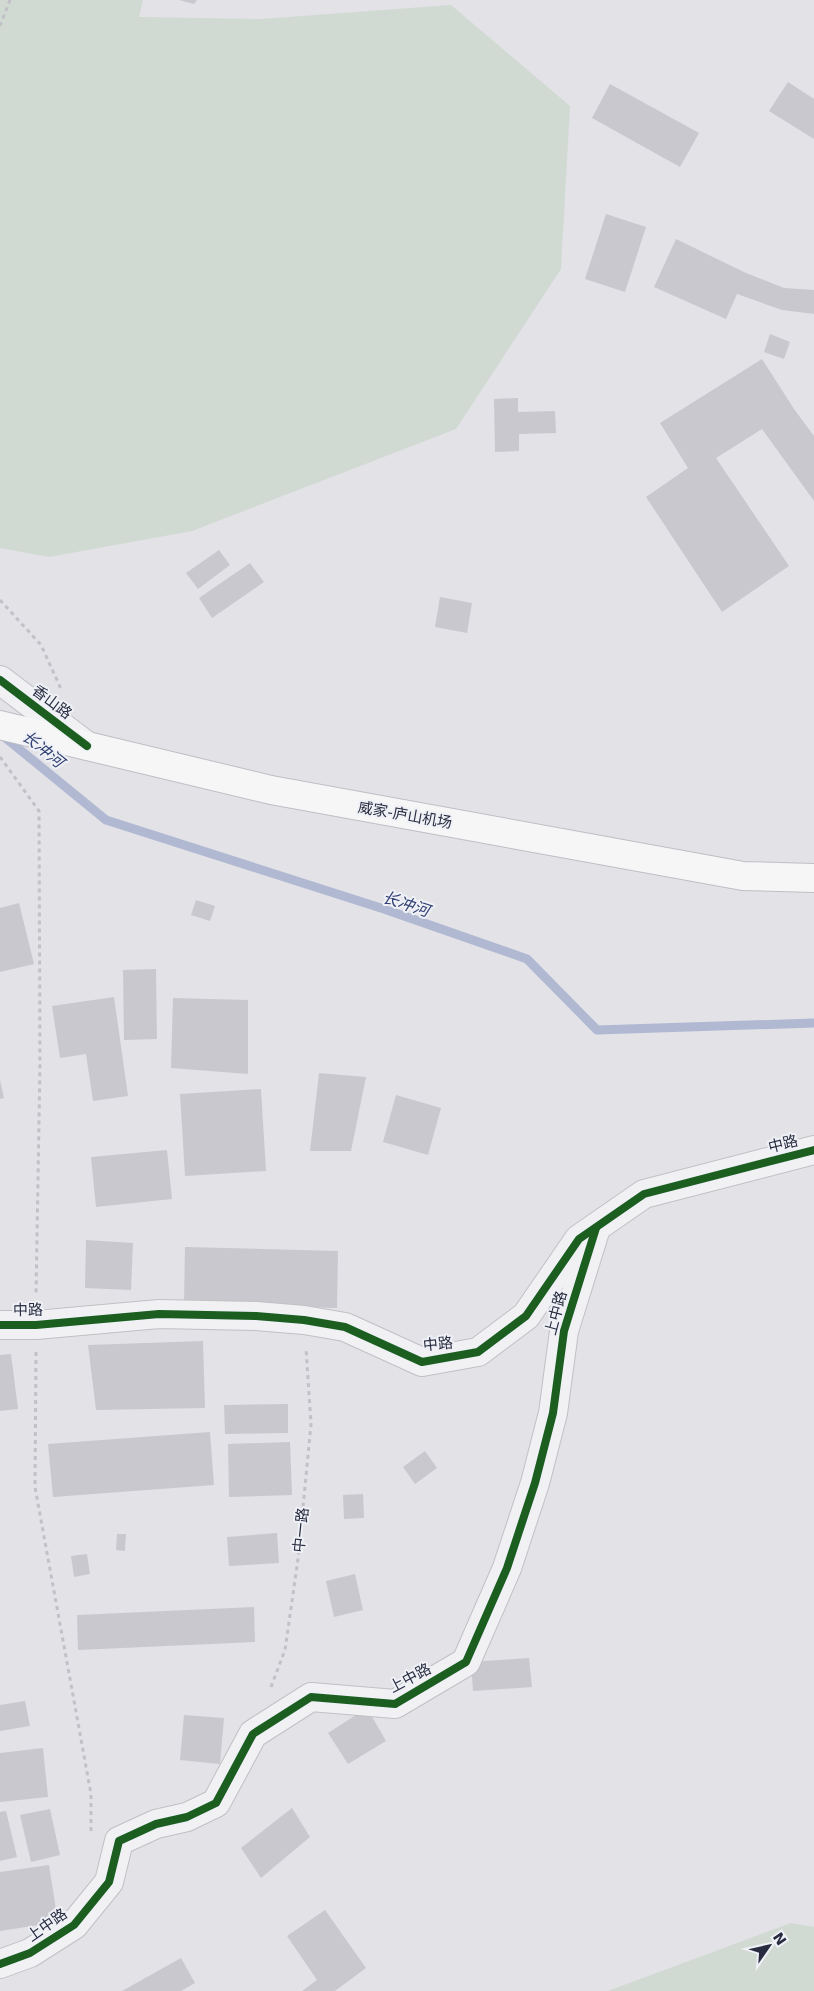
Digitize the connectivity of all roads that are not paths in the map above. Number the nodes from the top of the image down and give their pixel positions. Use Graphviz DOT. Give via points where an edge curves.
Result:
graph roads {
  1 [pos="0,680"];
  2 [pos="0,725"];
  3 [pos="87,746"];
  4 [pos="814,878"];
  5 [pos="814,1150"];
  6 [pos="596,1228"];
  7 [pos="0,1325"];
  8 [pos="0,1964"];
  1 -- 3 [label="street, 香山路"];
  2 -- 3 [label="main road, 威家-庐山机场"];
  3 -- 4 [label="main road, 威家-庐山机场" via="271,790 566,844 743,876"];
  5 -- 6 [label="street, 中路" via="644,1194"];
  6 -- 7 [label="street, 中路" via="579,1239 526,1316 478,1352 422,1362 345,1327 304,1320 159,1314"];
  6 -- 8 [label="street, 上中路" via="564,1331 553,1413 535,1483 507,1568 466,1662 395,1704 311,1697 253,1734 216,1803 187,1817 156,1824 120,1841 109,1882 74,1925 30,1953"];
}
